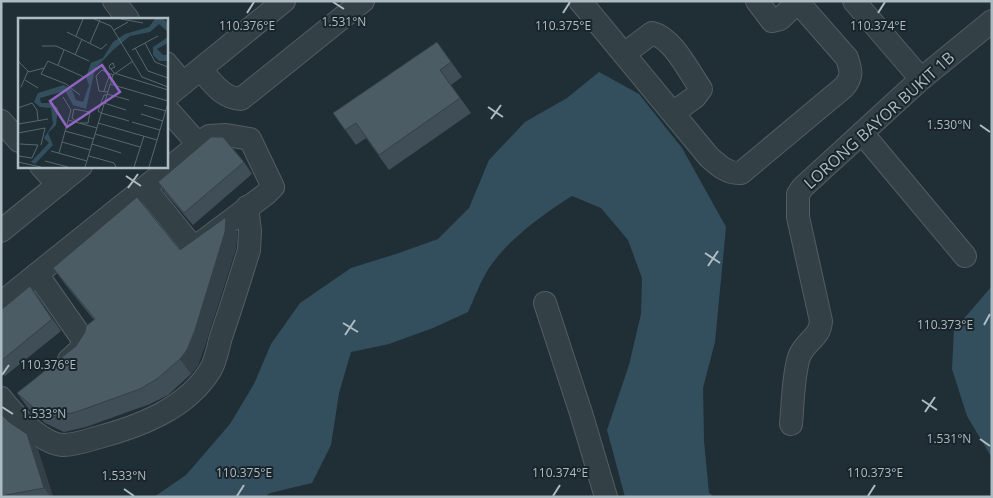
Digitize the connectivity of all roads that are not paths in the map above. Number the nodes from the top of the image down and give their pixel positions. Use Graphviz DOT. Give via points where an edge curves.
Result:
graph roads {
  1 [pos="114,1"];
  2 [pos="284,1"];
  3 [pos="363,1"];
  4 [pos="580,1"];
  5 [pos="757,1"];
  6 [pos="854,1"];
  7 [pos="797,2"];
  8 [pos="127,18"];
  9 [pos="992,21"];
  10 [pos="624,54"];
  11 [pos="168,66"];
  12 [pos="921,79"];
  13 [pos="183,84"];
  14 [pos="168,110"];
  15 [pos="673,113"];
  16 [pos="1,121"];
  17 [pos="862,133"];
  18 [pos="18,140"];
  19 [pos="198,144"];
  20 [pos="43,168"];
  21 [pos="79,168"];
  22 [pos="58,185"];
  23 [pos="145,188"];
  24 [pos="247,207"];
  25 [pos="1,231"];
  26 [pos="965,256"];
  27 [pos="37,274"];
  28 [pos="1,303"];
  29 [pos="545,303"];
  30 [pos="51,374"];
  31 [pos="10,400"];
  32 [pos="791,424"];
  33 [pos="606,497"];
  1 -- 8 [label="street"];
  2 -- 13 [label="street"];
  3 -- 13 [label="street" via="241,98"];
  4 -- 10 [label="street"];
  5 -- 7 [label="street" via="772,21 780,19"];
  6 -- 12 [label="street"];
  7 -- 15 [label="street" via="847,58 850,79 844,87 741,173 733,174 721,167"];
  9 -- 12 [label="street, LORONG BAYOR BUKIT 1B"];
  10 -- 15 [label="street"];
  10 -- 15 [label="street" via="652,33 659,34 670,44 701,89"];
  11 -- 13 [label="street"];
  12 -- 17 [label="street, LORONG BAYOR BUKIT 1B"];
  14 -- 19 [label="street"];
  16 -- 18 [label="street"];
  17 -- 26 [label="street"];
  17 -- 32 [label="street, LORONG BAYOR BUKIT 1B" via="798,194 798,216 821,321 820,329 799,358"];
  19 -- 23 [label="street"];
  19 -- 24 [label="street" via="209,136 250,139 273,187"];
  20 -- 22 [label="street"];
  21 -- 22 [label="street"];
  22 -- 25 [label="street"];
  23 -- 24 [label="street" via="192,246 198,246"];
  23 -- 27 [label="street"];
  24 -- 31 [label="street" via="249,250 211,369 172,408 146,422 62,445 42,438"];
  27 -- 28 [label="street"];
  27 -- 30 [label="street" via="84,341 79,351"];
  29 -- 33 [label="street"];
}
